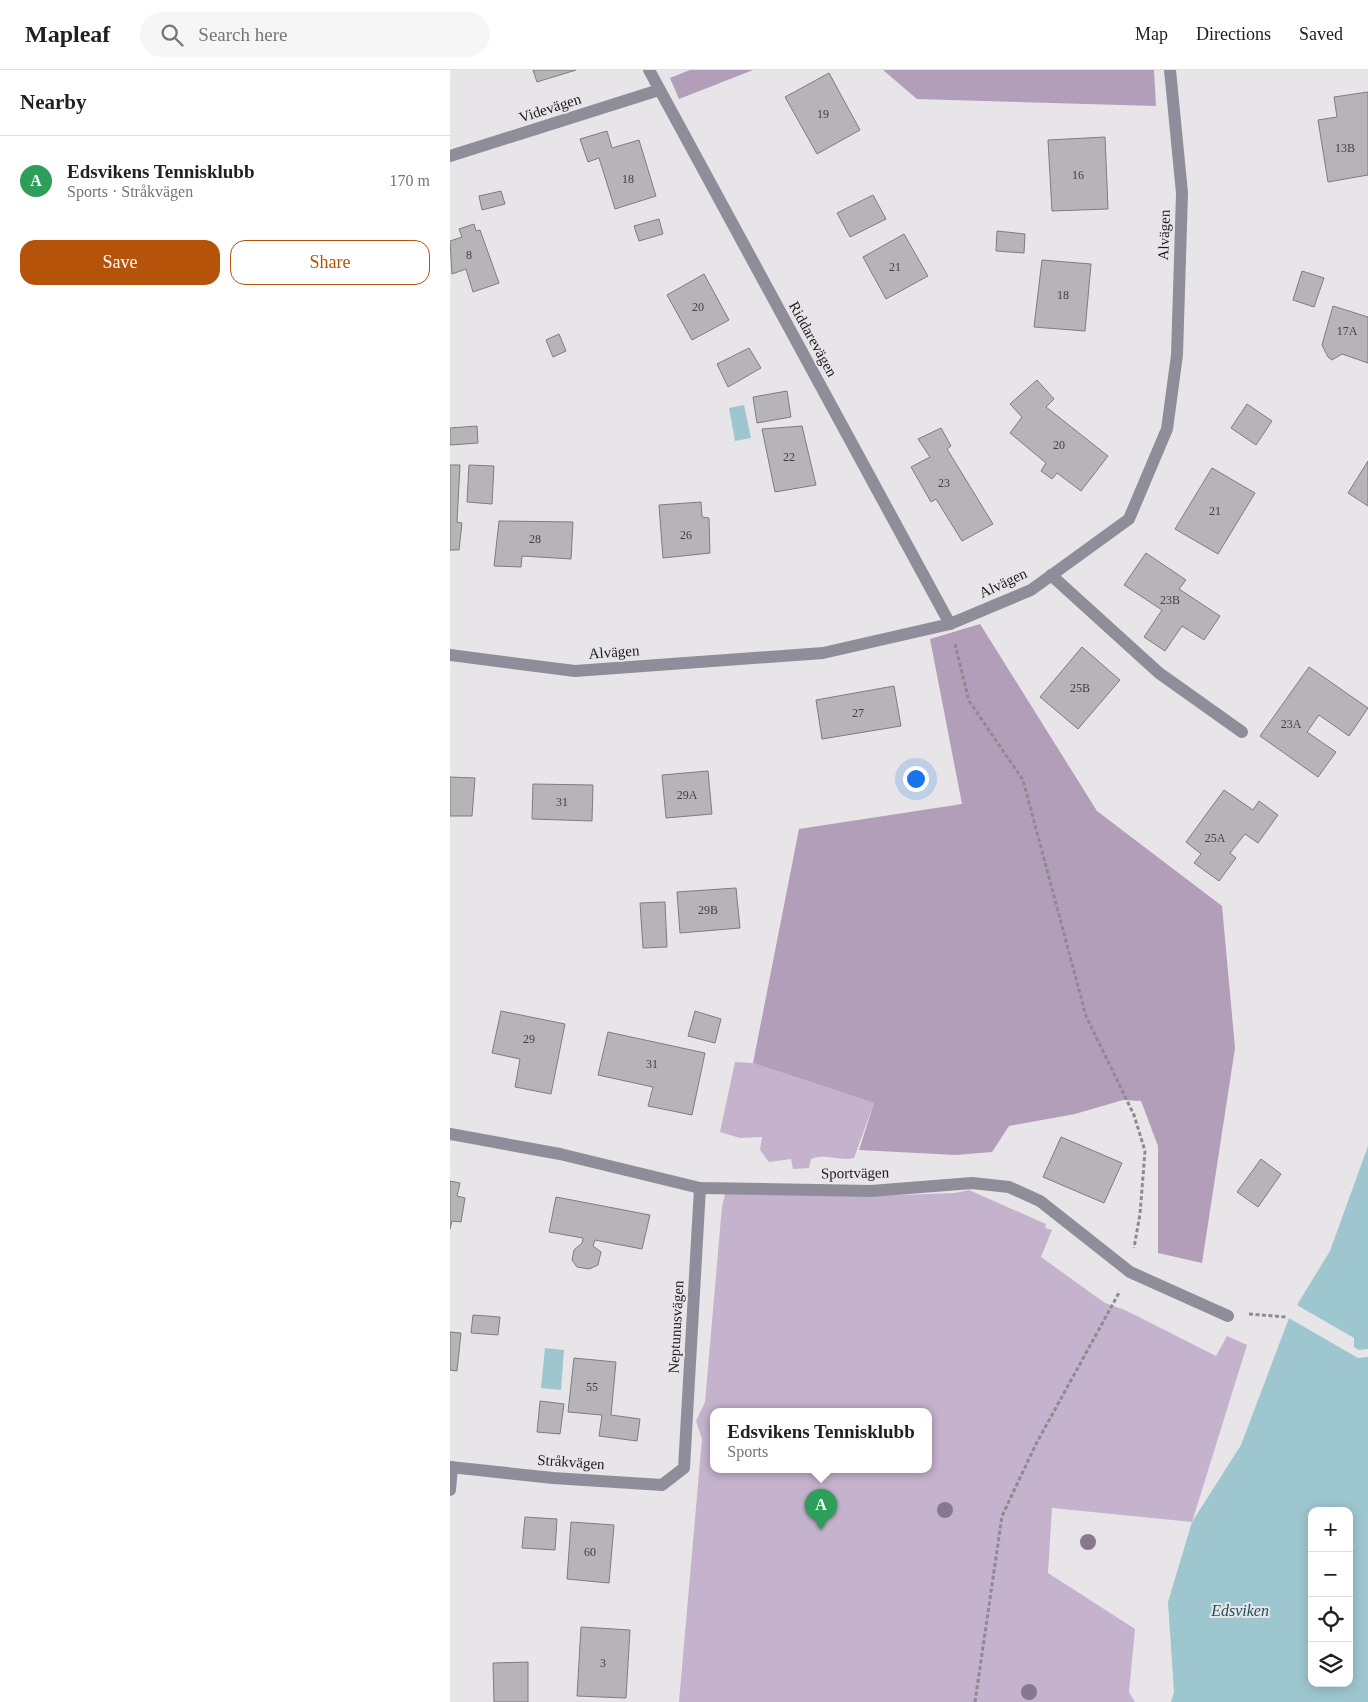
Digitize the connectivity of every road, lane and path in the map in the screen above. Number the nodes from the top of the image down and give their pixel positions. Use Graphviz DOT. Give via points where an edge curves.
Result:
graph roads {
  1 [pos="649,70"];
  2 [pos="1170,70"];
  3 [pos="659,90"];
  4 [pos="450,156"];
  5 [pos="1051,575"];
  6 [pos="950,624"];
  7 [pos="450,655"];
  8 [pos="1242,732"];
  9 [pos="450,1134"];
  10 [pos="700,1188"];
  11 [pos="1130,1272"];
  12 [pos="1228,1316"];
  13 [pos="1286,1317"];
  14 [pos="451,1467"];
  15 [pos="684,1468"];
  16 [pos="450,1490"];
  17 [pos="975,1702"];
  1 -- 3 [label="street, Riddarevägen"];
  2 -- 5 [label="street, Alvägen" via="1182,193 1177,355 1167,430 1129,519"];
  3 -- 4 [label="street, Videvägen"];
  3 -- 6 [label="street, Riddarevägen"];
  5 -- 6 [label="street, Alvägen" via="1031,590"];
  5 -- 8 [label="street" via="1159,673"];
  6 -- 7 [label="street, Alvägen" via="823,653 575,671"];
  6 -- 11 [label="path" via="969,700 1023,780 1086,1016 1134,1114 1145,1151 1140,1214"];
  9 -- 10 [label="street, Sportvägen" via="560,1154"];
  10 -- 11 [label="street, Sportvägen" via="871,1192 972,1182 1008,1187 1040,1201"];
  10 -- 15 [label="street, Neptunusvägen"];
  11 -- 12 [label="street, Sportvägen"];
  11 -- 17 [label="path" via="1036,1444 1002,1516"];
  12 -- 13 [label="path" via="1254,1313"];
  14 -- 15 [label="street, Stråkvägen" via="662,1485"];
  14 -- 16 [label="street"];
}
